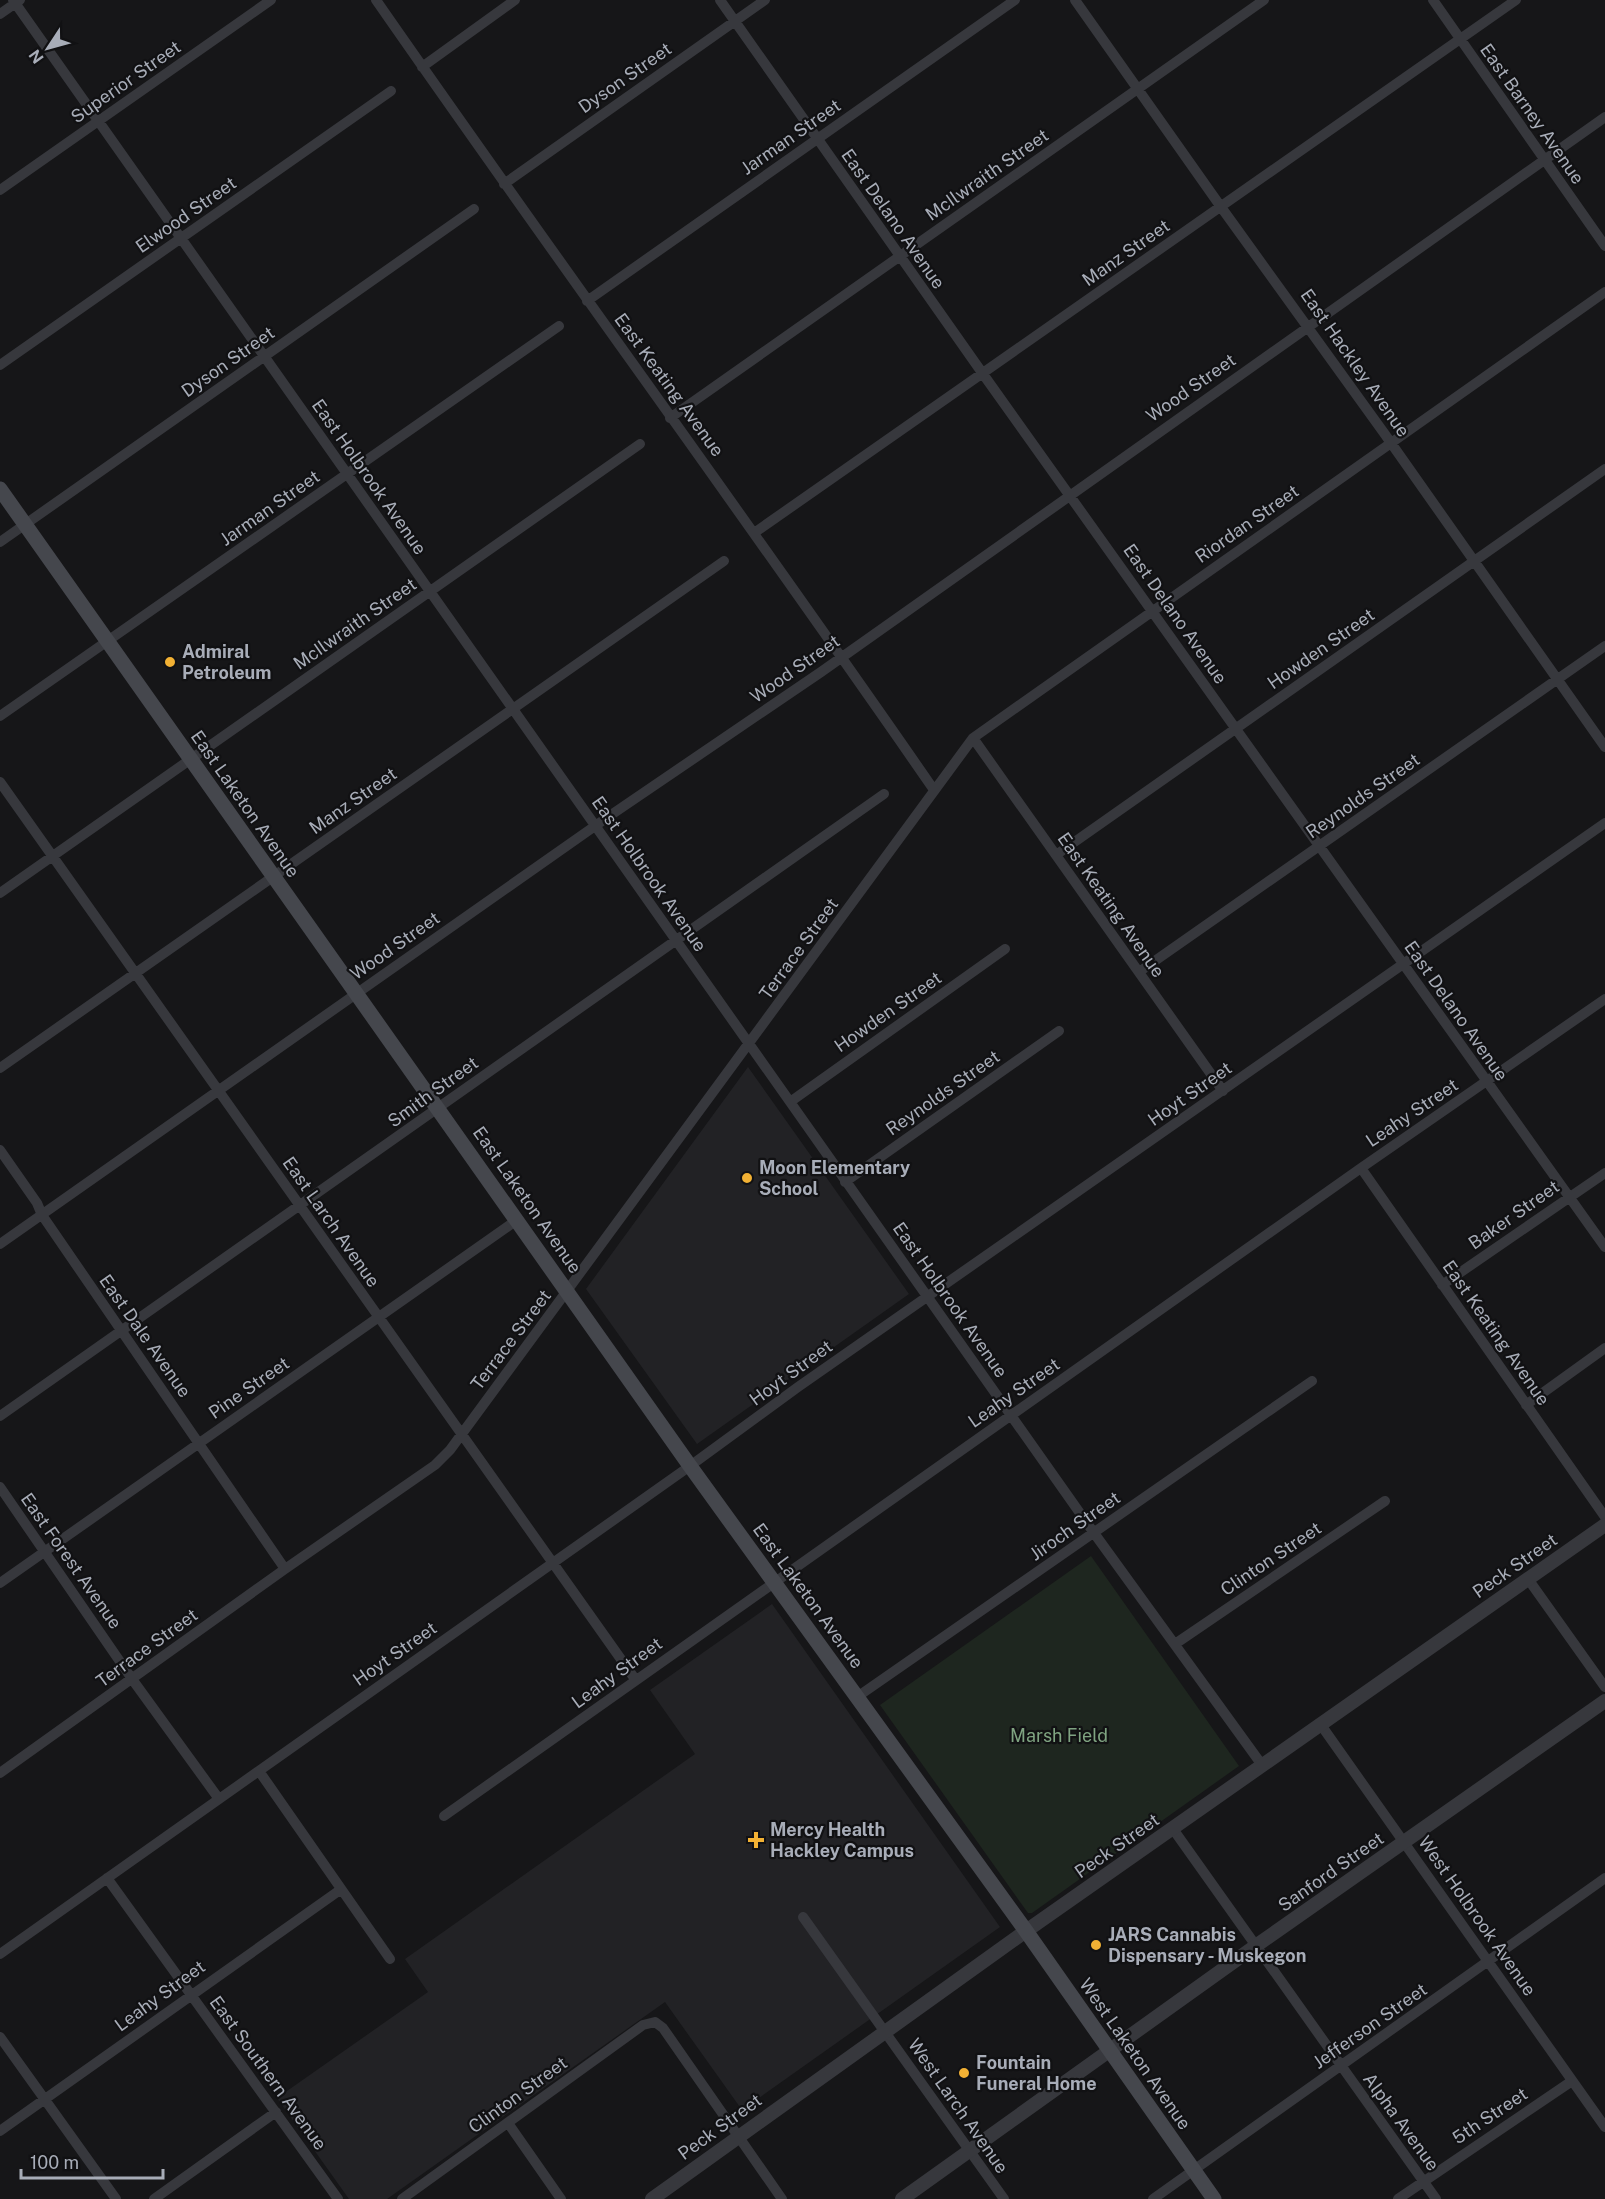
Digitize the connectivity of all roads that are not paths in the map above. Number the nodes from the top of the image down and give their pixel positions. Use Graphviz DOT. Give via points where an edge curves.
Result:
graph roads {
  1 [pos="271,0"];
  2 [pos="376,0"];
  3 [pos="515,0"];
  4 [pos="720,0"];
  5 [pos="765,0"];
  6 [pos="1015,0"];
  7 [pos="1075,0"];
  8 [pos="1264,0"];
  9 [pos="1433,0"];
  10 [pos="1516,0"];
  11 [pos="16,1"];
  12 [pos="0,14"];
  13 [pos="735,22"];
  14 [pos="1460,39"];
  15 [pos="422,67"];
  16 [pos="1138,89"];
  17 [pos="391,91"];
  18 [pos="1605,117"];
  19 [pos="99,122"];
  20 [pos="817,139"];
  21 [pos="1544,160"];
  22 [pos="504,184"];
  23 [pos="0,190"];
  24 [pos="1221,207"];
  25 [pos="474,208"];
  26 [pos="181,238"];
  27 [pos="1605,246"];
  28 [pos="900,257"];
  29 [pos="1605,292"];
  30 [pos="587,301"];
  31 [pos="1308,325"];
  32 [pos="559,327"];
  33 [pos="264,356"];
  34 [pos="0,365"];
  35 [pos="983,374"];
  36 [pos="670,418"];
  37 [pos="1391,443"];
  38 [pos="640,444"];
  39 [pos="1605,469"];
  40 [pos="348,473"];
  41 [pos="0,489"];
  42 [pos="1069,495"];
  43 [pos="25,524"];
  44 [pos="754,533"];
  45 [pos="0,542"];
  46 [pos="724,561"];
  47 [pos="1474,562"];
  48 [pos="430,592"];
  49 [pos="1153,610"];
  50 [pos="106,641"];
  51 [pos="1605,646"];
  52 [pos="841,657"];
  53 [pos="1557,680"];
  54 [pos="512,709"];
  55 [pos="0,716"];
  56 [pos="1236,729"];
  57 [pos="974,738"];
  58 [pos="1605,747"];
  59 [pos="190,759"];
  60 [pos="0,782"];
  61 [pos="934,790"];
  62 [pos="884,794"];
  63 [pos="926,803"];
  64 [pos="1605,823"];
  65 [pos="595,826"];
  66 [pos="1319,846"];
  67 [pos="1056,855"];
  68 [pos="52,856"];
  69 [pos="273,877"];
  70 [pos="0,893"];
  71 [pos="676,941"];
  72 [pos="1005,949"];
  73 [pos="1403,965"];
  74 [pos="1139,972"];
  75 [pos="135,974"];
  76 [pos="357,993"];
  77 [pos="1605,999"];
  78 [pos="1059,1032"];
  79 [pos="750,1045"];
  80 [pos="0,1068"];
  81 [pos="1486,1082"];
  82 [pos="218,1091"];
  83 [pos="1223,1091"];
  84 [pos="789,1102"];
  85 [pos="438,1109"];
  86 [pos="0,1150"];
  87 [pos="1361,1168"];
  88 [pos="1605,1173"];
  89 [pos="846,1182"];
  90 [pos="1569,1197"];
  91 [pos="300,1206"];
  92 [pos="42,1215"];
  93 [pos="517,1220"];
  94 [pos="0,1244"];
  95 [pos="1605,1247"];
  96 [pos="1442,1285"];
  97 [pos="567,1292"];
  98 [pos="929,1296"];
  99 [pos="378,1318"];
  100 [pos="122,1331"];
  101 [pos="1605,1348"];
  102 [pos="1312,1381"];
  103 [pos="1526,1405"];
  104 [pos="1012,1415"];
  105 [pos="0,1416"];
  106 [pos="462,1435"];
  107 [pos="199,1444"];
  108 [pos="690,1466"];
  109 [pos="0,1487"];
  110 [pos="1385,1501"];
  111 [pos="1605,1517"];
  112 [pos="1605,1525"];
  113 [pos="1094,1533"];
  114 [pos="45,1552"];
  115 [pos="553,1563"];
  116 [pos="285,1569"];
  117 [pos="1528,1579"];
  118 [pos="774,1581"];
  119 [pos="0,1583"];
  120 [pos="1175,1644"];
  121 [pos="132,1679"];
  122 [pos="635,1679"];
  123 [pos="1605,1687"];
  124 [pos="857,1697"];
  125 [pos="1605,1701"];
  126 [pos="1321,1725"];
  127 [pos="1262,1765"];
  128 [pos="259,1771"];
  129 [pos="0,1773"];
  130 [pos="219,1799"];
  131 [pos="444,1816"];
  132 [pos="1173,1829"];
  133 [pos="1405,1842"];
  134 [pos="107,1878"];
  135 [pos="1605,1878"];
  136 [pos="340,1890"];
  137 [pos="803,1917"];
  138 [pos="1026,1931"];
  139 [pos="1257,1945"];
  140 [pos="0,1954"];
  141 [pos="390,1959"];
  142 [pos="1489,1962"];
  143 [pos="192,1994"];
  144 [pos="885,2032"];
  145 [pos="0,2037"];
  146 [pos="1109,2051"];
  147 [pos="1341,2067"];
  148 [pos="1572,2081"];
  149 [pos="45,2100"];
  150 [pos="276,2112"];
  151 [pos="508,2124"];
  152 [pos="1605,2127"];
  153 [pos="0,2131"];
  154 [pos="738,2136"];
  155 [pos="970,2149"];
  156 [pos="1194,2170"];
  157 [pos="1424,2180"];
  158 [pos="116,2199"];
  159 [pos="154,2199"];
  160 [pos="338,2199"];
  161 [pos="402,2199"];
  162 [pos="561,2199"];
  163 [pos="652,2199"];
  164 [pos="782,2199"];
  165 [pos="902,2199"];
  166 [pos="1004,2199"];
  167 [pos="1153,2199"];
  168 [pos="1214,2199"];
  169 [pos="1398,2199"];
  170 [pos="1436,2199"];
  1 -- 19 [label="street, Superior Street"];
  2 -- 15 [label="street, East Keating Avenue"];
  3 -- 15 [label="street"];
  4 -- 13 [label="street, East Delano Avenue"];
  5 -- 13 [label="street, Dyson Street"];
  6 -- 20 [label="street, Jarman Street"];
  7 -- 16 [label="street, East Hackley Avenue"];
  8 -- 16 [label="street, McIlwraith Street"];
  9 -- 14 [label="street, East Barney Avenue"];
  10 -- 14 [label="street, Manz Street"];
  11 -- 12 [label="street"];
  11 -- 19 [label="street, East Holbrook Avenue"];
  13 -- 20 [label="street, East Delano Avenue"];
  13 -- 22 [label="street, Dyson Street"];
  14 -- 21 [label="street, East Barney Avenue"];
  14 -- 24 [label="street, Manz Street"];
  15 -- 22 [label="street, East Keating Avenue"];
  16 -- 24 [label="street, East Hackley Avenue"];
  16 -- 28 [label="street, McIlwraith Street"];
  17 -- 26 [label="street, Elwood Street"];
  18 -- 21 [label="street, Wood Street"];
  19 -- 23 [label="street, Superior Street"];
  19 -- 26 [label="street, East Holbrook Avenue"];
  20 -- 28 [label="street, East Delano Avenue"];
  20 -- 30 [label="street, Jarman Street"];
  21 -- 27 [label="street, East Barney Avenue"];
  21 -- 31 [label="street, Wood Street"];
  22 -- 30 [label="street, East Keating Avenue"];
  24 -- 31 [label="street, East Hackley Avenue"];
  24 -- 35 [label="street, Manz Street"];
  25 -- 33 [label="street, Dyson Street"];
  26 -- 33 [label="street, East Holbrook Avenue"];
  26 -- 34 [label="street, Elwood Street"];
  28 -- 35 [label="street, East Delano Avenue"];
  28 -- 36 [label="street, McIlwraith Street"];
  29 -- 37 [label="street, Riordan Street"];
  30 -- 36 [label="street, East Keating Avenue"];
  31 -- 37 [label="street, East Hackley Avenue"];
  31 -- 42 [label="street, Wood Street"];
  32 -- 40 [label="street, Jarman Street"];
  33 -- 40 [label="street, East Holbrook Avenue"];
  33 -- 43 [label="street, Dyson Street"];
  35 -- 42 [label="street, East Delano Avenue"];
  35 -- 44 [label="street, Manz Street"];
  36 -- 44 [label="street, East Keating Avenue"];
  37 -- 47 [label="street, East Hackley Avenue"];
  37 -- 49 [label="street, Riordan Street"];
  38 -- 48 [label="street, McIlwraith Street"];
  39 -- 47 [label="street, Howden Street"];
  40 -- 48 [label="street, East Holbrook Avenue"];
  40 -- 50 [label="street, Jarman Street"];
  41 -- 43 [label="main road, East Laketon Avenue"];
  42 -- 49 [label="street, East Delano Avenue"];
  42 -- 52 [label="street, Wood Street"];
  43 -- 45 [label="street, Dyson Street"];
  43 -- 50 [label="main road, East Laketon Avenue"];
  44 -- 52 [label="street, East Keating Avenue"];
  46 -- 54 [label="street, Manz Street"];
  47 -- 53 [label="street, East Hackley Avenue"];
  47 -- 56 [label="street, Howden Street"];
  48 -- 54 [label="street, East Holbrook Avenue"];
  48 -- 59 [label="street, McIlwraith Street"];
  49 -- 56 [label="street, East Delano Avenue"];
  49 -- 57 [label="street, Riordan Street"];
  50 -- 55 [label="street, Jarman Street"];
  50 -- 59 [label="main road, East Laketon Avenue"];
  51 -- 53 [label="street, Reynolds Street"];
  52 -- 61 [label="street, East Keating Avenue"];
  52 -- 65 [label="street, Wood Street"];
  53 -- 58 [label="street, East Hackley Avenue"];
  53 -- 66 [label="street, Reynolds Street"];
  54 -- 65 [label="street, East Holbrook Avenue"];
  54 -- 69 [label="street, Manz Street"];
  56 -- 66 [label="street, East Delano Avenue"];
  56 -- 67 [label="street, Howden Street"];
  57 -- 61 [label="street, Riordan Street"];
  57 -- 67 [label="street, East Keating Avenue"];
  59 -- 68 [label="street, McIlwraith Street"];
  59 -- 69 [label="main road, East Laketon Avenue"];
  60 -- 68 [label="street, East Larch Avenue"];
  61 -- 63 [label="street, Riordan Street"];
  62 -- 71 [label="street, Smith Street"];
  63 -- 79 [label="street, Terrace Street"];
  64 -- 73 [label="street, Hoyt Street"];
  65 -- 71 [label="street, East Holbrook Avenue"];
  65 -- 76 [label="street, Wood Street"];
  66 -- 73 [label="street, East Delano Avenue"];
  66 -- 74 [label="street, Reynolds Street"];
  67 -- 74 [label="street, East Keating Avenue"];
  68 -- 70 [label="street, McIlwraith Street"];
  68 -- 75 [label="street, East Larch Avenue"];
  69 -- 75 [label="street, Manz Street"];
  69 -- 76 [label="main road, East Laketon Avenue"];
  71 -- 79 [label="street, East Holbrook Avenue"];
  71 -- 85 [label="street, Smith Street"];
  72 -- 84 [label="street, Howden Street"];
  73 -- 81 [label="street, East Delano Avenue"];
  73 -- 83 [label="street, Hoyt Street"];
  74 -- 83 [label="street, East Keating Avenue"];
  75 -- 80 [label="street, Manz Street"];
  75 -- 82 [label="street, East Larch Avenue"];
  76 -- 82 [label="street, Wood Street"];
  76 -- 85 [label="main road, East Laketon Avenue"];
  77 -- 81 [label="street, Leahy Street"];
  78 -- 89 [label="street, Reynolds Street"];
  79 -- 84 [label="street, East Holbrook Avenue"];
  79 -- 97 [label="street, Terrace Street"];
  81 -- 87 [label="street, Leahy Street"];
  81 -- 90 [label="street, East Delano Avenue"];
  82 -- 91 [label="street, East Larch Avenue"];
  82 -- 92 [label="street, Wood Street"];
  83 -- 98 [label="street, Hoyt Street"];
  84 -- 89 [label="street, East Holbrook Avenue"];
  85 -- 91 [label="street, Smith Street"];
  85 -- 93 [label="main road, East Laketon Avenue"];
  86 -- 92 [label="street, East Dale Avenue"];
  87 -- 96 [label="street, East Keating Avenue"];
  87 -- 104 [label="street, Leahy Street"];
  88 -- 90 [label="street, Baker Street"];
  89 -- 98 [label="street, East Holbrook Avenue"];
  90 -- 95 [label="street, East Delano Avenue"];
  90 -- 96 [label="street, Baker Street"];
  91 -- 99 [label="street, East Larch Avenue"];
  91 -- 100 [label="street, Smith Street"];
  92 -- 94 [label="street, Wood Street"];
  92 -- 100 [label="street, East Dale Avenue"];
  93 -- 97 [label="main road, East Laketon Avenue"];
  93 -- 99 [label="street, Pine Street"];
  96 -- 103 [label="street, East Keating Avenue"];
  97 -- 106 [label="street, Terrace Street"];
  97 -- 108 [label="main road, East Laketon Avenue"];
  98 -- 104 [label="street, East Holbrook Avenue"];
  98 -- 108 [label="street, Hoyt Street"];
  99 -- 106 [label="street, East Larch Avenue"];
  99 -- 107 [label="street, Pine Street"];
  100 -- 105 [label="street, Smith Street"];
  100 -- 107 [label="street, East Dale Avenue"];
  101 -- 103 [label="street"];
  102 -- 113 [label="street, Jiroch Street"];
  103 -- 111 [label="street, East Keating Avenue"];
  104 -- 113 [label="street, East Holbrook Avenue"];
  104 -- 118 [label="street, Leahy Street"];
  106 -- 115 [label="street, East Larch Avenue"];
  106 -- 116 [label="street, Terrace Street" via="435,1465"];
  107 -- 114 [label="street, Pine Street"];
  107 -- 116 [label="street, East Dale Avenue"];
  108 -- 115 [label="street, Hoyt Street"];
  108 -- 118 [label="main road, East Laketon Avenue"];
  109 -- 114 [label="street, East Forest Avenue"];
  110 -- 120 [label="street, Clinton Street"];
  112 -- 117 [label="street, Peck Street"];
  113 -- 120 [label="street, East Holbrook Avenue"];
  113 -- 124 [label="street, Jiroch Street"];
  114 -- 119 [label="street, Pine Street"];
  114 -- 121 [label="street, East Forest Avenue"];
  115 -- 122 [label="street, East Larch Avenue"];
  115 -- 128 [label="street, Hoyt Street"];
  116 -- 121 [label="street, Terrace Street"];
  117 -- 123 [label="street"];
  117 -- 126 [label="street, Peck Street"];
  118 -- 122 [label="street, Leahy Street"];
  118 -- 124 [label="main road, East Laketon Avenue"];
  120 -- 127 [label="street, East Holbrook Avenue"];
  121 -- 129 [label="street, Terrace Street"];
  121 -- 130 [label="street, East Forest Avenue"];
  122 -- 131 [label="street, Leahy Street"];
  124 -- 138 [label="main road, East Laketon Avenue"];
  125 -- 133 [label="street, Sanford Street"];
  126 -- 127 [label="street, Peck Street"];
  126 -- 133 [label="street, West Holbrook Avenue"];
  127 -- 132 [label="street, Peck Street"];
  128 -- 130 [label="street, Hoyt Street"];
  128 -- 136 [label="street"];
  130 -- 134 [label="street, Hoyt Street"];
  132 -- 138 [label="street, Peck Street"];
  132 -- 139 [label="street, Alpha Avenue"];
  133 -- 139 [label="street, Sanford Street"];
  133 -- 142 [label="street, West Holbrook Avenue"];
  134 -- 140 [label="street, Hoyt Street"];
  134 -- 143 [label="street, East Southern Avenue"];
  135 -- 142 [label="street, Jefferson Street"];
  136 -- 141 [label="street"];
  136 -- 143 [label="street, Leahy Street"];
  137 -- 144 [label="street"];
  138 -- 144 [label="street, Peck Street"];
  138 -- 146 [label="main road, West Laketon Avenue"];
  139 -- 146 [label="street, Sanford Street"];
  139 -- 147 [label="street, Alpha Avenue"];
  142 -- 147 [label="street, Jefferson Street"];
  142 -- 148 [label="street, West Holbrook Avenue"];
  143 -- 149 [label="street, Leahy Street"];
  143 -- 150 [label="street, East Southern Avenue"];
  144 -- 154 [label="street, Peck Street"];
  144 -- 155 [label="street, West Larch Avenue"];
  145 -- 149 [label="street"];
  146 -- 155 [label="street, Sanford Street"];
  146 -- 156 [label="main road, West Laketon Avenue"];
  147 -- 156 [label="street, Jefferson Street"];
  147 -- 157 [label="street, Alpha Avenue"];
  148 -- 152 [label="street, West Holbrook Avenue"];
  148 -- 157 [label="street, 5th Street"];
  149 -- 153 [label="street, Leahy Street"];
  149 -- 158 [label="street"];
  150 -- 159 [label="street"];
  150 -- 160 [label="street, East Southern Avenue"];
  151 -- 154 [label="street, Clinton Street" via="643,2025 655,2022"];
  151 -- 161 [label="street, Clinton Street"];
  151 -- 162 [label="street"];
  154 -- 163 [label="street, Peck Street"];
  154 -- 164 [label="street"];
  155 -- 165 [label="street, Sanford Street"];
  155 -- 166 [label="street, West Larch Avenue"];
  156 -- 167 [label="street, Jefferson Street"];
  156 -- 168 [label="main road, West Laketon Avenue"];
  157 -- 169 [label="street, 5th Street"];
  157 -- 170 [label="street, Alpha Avenue"];
}
